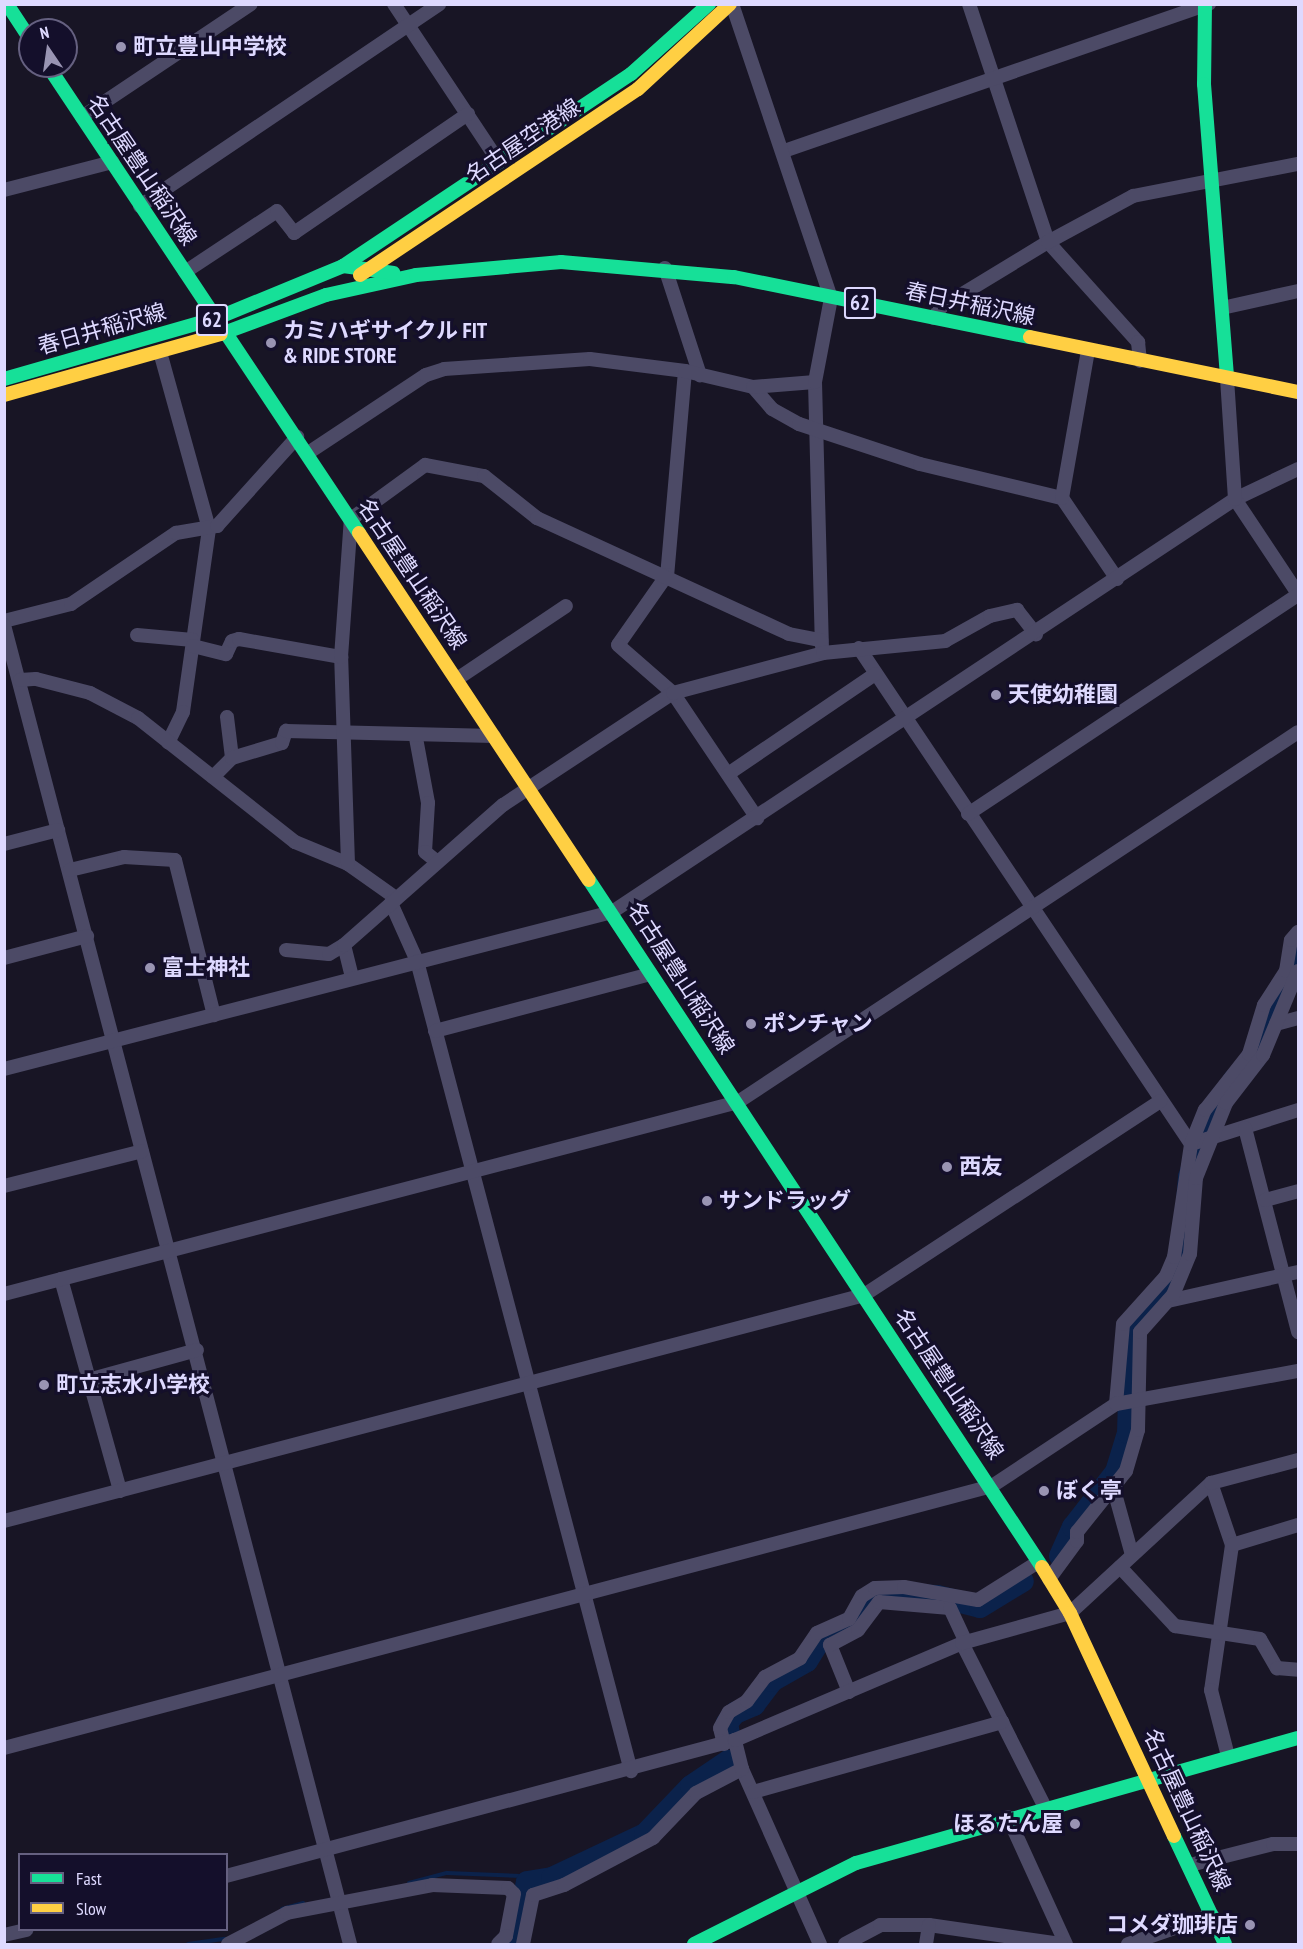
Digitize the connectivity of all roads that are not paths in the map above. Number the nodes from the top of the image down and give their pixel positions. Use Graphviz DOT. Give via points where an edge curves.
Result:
graph roads {
  1 [pos="250,4"];
  2 [pos="394,4"];
  3 [pos="439,4"];
  4 [pos="709,4"];
  5 [pos="731,4"];
  6 [pos="969,4"];
  7 [pos="6,5"];
  8 [pos="1207,5"];
  9 [pos="18,22"];
  10 [pos="409,25"];
  11 [pos="56,78"];
  12 [pos="993,78"];
  13 [pos="468,114"];
  14 [pos="82,117"];
  15 [pos="784,151"];
  16 [pos="112,162"];
  17 [pos="499,162"];
  18 [pos="1299,164"];
  19 [pos="1211,180"];
  20 [pos="4,190"];
  21 [pos="140,206"];
  22 [pos="1048,242"];
  23 [pos="343,266"];
  24 [pos="664,268"];
  25 [pos="366,271"];
  26 [pos="185,272"];
  27 [pos="416,275"];
  28 [pos="1299,291"];
  29 [pos="326,295"];
  30 [pos="831,298"];
  31 [pos="1222,308"];
  32 [pos="217,318"];
  33 [pos="934,318"];
  34 [pos="225,333"];
  35 [pos="1088,350"];
  36 [pos="160,352"];
  37 [pos="1140,361"];
  38 [pos="685,371"];
  39 [pos="700,375"];
  40 [pos="1227,377"];
  41 [pos="4,379"];
  42 [pos="815,382"];
  43 [pos="753,387"];
  44 [pos="1299,392"];
  45 [pos="4,395"];
  46 [pos="818,429"];
  47 [pos="297,437"];
  48 [pos="308,453"];
  49 [pos="1299,469"];
  50 [pos="1062,498"];
  51 [pos="1235,500"];
  52 [pos="351,519"];
  53 [pos="209,529"];
  54 [pos="667,575"];
  55 [pos="1117,579"];
  56 [pos="1299,595"];
  57 [pos="566,606"];
  58 [pos="4,623"];
  59 [pos="1036,634"];
  60 [pos="137,635"];
  61 [pos="193,643"];
  62 [pos="822,646"];
  63 [pos="859,648"];
  64 [pos="341,657"];
  65 [pos="875,674"];
  66 [pos="457,679"];
  67 [pos="20,680"];
  68 [pos="673,693"];
  69 [pos="227,717"];
  70 [pos="905,718"];
  71 [pos="1299,732"];
  72 [pos="343,735"];
  73 [pos="494,736"];
  74 [pos="416,738"];
  75 [pos="168,743"];
  76 [pos="232,758"];
  77 [pos="728,774"];
  78 [pos="213,777"];
  79 [pos="529,789"];
  80 [pos="968,814"];
  81 [pos="757,818"];
  82 [pos="58,830"];
  83 [pos="4,844"];
  84 [pos="436,861"];
  85 [pos="348,864"];
  86 [pos="70,870"];
  87 [pos="394,900"];
  88 [pos="1031,909"];
  89 [pos="612,912"];
  90 [pos="1299,932"];
  91 [pos="87,936"];
  92 [pos="344,945"];
  93 [pos="286,950"];
  94 [pos="4,958"];
  95 [pos="417,961"];
  96 [pos="1299,971"];
  97 [pos="651,974"];
  98 [pos="352,978"];
  99 [pos="214,1016"];
  100 [pos="1299,1018"];
  101 [pos="1276,1024"];
  102 [pos="435,1031"];
  103 [pos="113,1041"];
  104 [pos="4,1069"];
  105 [pos="1160,1101"];
  106 [pos="738,1102"];
  107 [pos="1299,1110"];
  108 [pos="1245,1128"];
  109 [pos="1201,1142"];
  110 [pos="142,1151"];
  111 [pos="471,1171"];
  112 [pos="4,1186"];
  113 [pos="1299,1191"];
  114 [pos="1265,1200"];
  115 [pos="169,1250"];
  116 [pos="1292,1274"];
  117 [pos="61,1279"];
  118 [pos="4,1293"];
  119 [pos="864,1295"];
  120 [pos="1168,1301"];
  121 [pos="1299,1332"];
  122 [pos="196,1350"];
  123 [pos="1299,1371"];
  124 [pos="88,1380"];
  125 [pos="530,1384"];
  126 [pos="1126,1402"];
  127 [pos="1299,1460"];
  128 [pos="227,1462"];
  129 [pos="1211,1483"];
  130 [pos="992,1486"];
  131 [pos="1114,1490"];
  132 [pos="120,1491"];
  133 [pos="4,1521"];
  134 [pos="1299,1525"];
  135 [pos="1232,1545"];
  136 [pos="1132,1555"];
  137 [pos="1038,1562"];
  138 [pos="1120,1566"];
  139 [pos="1049,1579"];
  140 [pos="585,1594"];
  141 [pos="1070,1612"];
  142 [pos="1220,1633"];
  143 [pos="964,1643"];
  144 [pos="1299,1670"];
  145 [pos="283,1674"];
  146 [pos="849,1692"];
  147 [pos="1002,1722"];
  148 [pos="1298,1738"];
  149 [pos="730,1742"];
  150 [pos="4,1748"];
  151 [pos="1228,1756"];
  152 [pos="742,1768"];
  153 [pos="631,1771"];
  154 [pos="1151,1778"];
  155 [pos="753,1792"];
  156 [pos="1045,1807"];
  157 [pos="1008,1817"];
  158 [pos="1299,1844"];
  159 [pos="327,1850"];
  160 [pos="1190,1865"];
  161 [pos="228,1875"];
  162 [pos="796,1891"];
  163 [pos="341,1905"];
  164 [pos="1212,1915"];
  165 [pos="929,1925"];
  166 [pos="19,1931"];
  167 [pos="4,1935"];
  168 [pos="228,1944"];
  169 [pos="350,1944"];
  170 [pos="498,1944"];
  171 [pos="523,1944"];
  172 [pos="694,1944"];
  173 [pos="820,1944"];
  174 [pos="845,1944"];
  175 [pos="926,1944"];
  176 [pos="1061,1944"];
  177 [pos="1066,1944"];
  178 [pos="1128,1944"];
  179 [pos="1225,1944"];
  1 -- 14 [label="street"];
  2 -- 10 [label="street"];
  3 -- 10 [label="street"];
  4 -- 17 [label="main road, 名古屋空港線" via="631,74"];
  5 -- 15 [label="street"];
  5 -- 25 [label="main road, 名古屋空港線" via="638,88"];
  6 -- 12 [label="street"];
  7 -- 9 [label="main road"];
  8 -- 12 [label="street"];
  8 -- 19 [label="main road"];
  10 -- 13 [label="street"];
  10 -- 21 [label="street"];
  11 -- 14 [label="main road, 名古屋豊山稲沢線"];
  12 -- 15 [label="street"];
  12 -- 22 [label="street"];
  13 -- 17 [label="street"];
  13 -- 26 [label="street" via="294,233 277,211"];
  14 -- 16 [label="main road, 名古屋豊山稲沢線"];
  15 -- 30 [label="street"];
  16 -- 20 [label="street"];
  16 -- 21 [label="main road, 名古屋豊山稲沢線"];
  17 -- 23 [label="main road, 名古屋空港線"];
  18 -- 19 [label="street"];
  19 -- 22 [label="street" via="1134,196"];
  19 -- 31 [label="main road"];
  21 -- 26 [label="main road, 名古屋豊山稲沢線"];
  22 -- 33 [label="street" via="941,307"];
  22 -- 37 [label="street" via="1138,342"];
  23 -- 25 [label="main road, 春日井稲沢線 / 62"];
  23 -- 32 [label="main road, 春日井稲沢線 / 62"];
  24 -- 27 [label="main road, 春日井稲沢線 / 62" via="561,262"];
  24 -- 30 [label="main road, 春日井稲沢線 / 62"];
  24 -- 39 [label="street"];
  25 -- 27 [label="main road, 春日井稲沢線 / 62"];
  25 -- 29 [label="main road, 名古屋空港線"];
  26 -- 32 [label="main road, 名古屋豊山稲沢線"];
  27 -- 29 [label="main road, 春日井稲沢線 / 62"];
  28 -- 31 [label="street"];
  29 -- 34 [label="main road, 春日井稲沢線 / 62"];
  30 -- 33 [label="main road, 春日井稲沢線 / 62"];
  30 -- 42 [label="street"];
  31 -- 40 [label="main road"];
  32 -- 34 [label="main road, 名古屋豊山稲沢線"];
  32 -- 41 [label="main road, 春日井稲沢線 / 62"];
  33 -- 35 [label="main road, 春日井稲沢線 / 62"];
  34 -- 36 [label="main road, 春日井稲沢線 / 62"];
  34 -- 47 [label="main road, 名古屋豊山稲沢線"];
  35 -- 37 [label="main road, 春日井稲沢線 / 62"];
  35 -- 50 [label="street"];
  36 -- 45 [label="main road, 春日井稲沢線 / 62"];
  36 -- 53 [label="street"];
  37 -- 40 [label="main road, 春日井稲沢線 / 62"];
  38 -- 39 [label="street"];
  38 -- 48 [label="street" via="590,359 444,369 426,375"];
  38 -- 54 [label="street"];
  39 -- 43 [label="street"];
  40 -- 44 [label="main road, 春日井稲沢線 / 62"];
  40 -- 51 [label="street"];
  42 -- 43 [label="street"];
  42 -- 46 [label="street"];
  43 -- 46 [label="street" via="772,409"];
  46 -- 50 [label="street" via="920,464"];
  46 -- 62 [label="street"];
  47 -- 48 [label="main road, 名古屋豊山稲沢線"];
  47 -- 53 [label="street" via="218,526"];
  48 -- 52 [label="main road, 名古屋豊山稲沢線"];
  49 -- 51 [label="street"];
  50 -- 55 [label="street"];
  51 -- 55 [label="street"];
  51 -- 56 [label="street"];
  52 -- 54 [label="street" via="425,465 462,469 484,476 537,518"];
  52 -- 64 [label="street"];
  52 -- 66 [label="main road, 名古屋豊山稲沢線"];
  53 -- 58 [label="street" via="176,533 71,604"];
  53 -- 61 [label="street"];
  54 -- 62 [label="street"];
  54 -- 68 [label="street" via="618,645"];
  55 -- 59 [label="street"];
  56 -- 80 [label="street"];
  57 -- 66 [label="street"];
  58 -- 67 [label="street"];
  59 -- 63 [label="street" via="1017,610 990,616 945,641"];
  59 -- 70 [label="street"];
  60 -- 61 [label="street"];
  61 -- 64 [label="street" via="226,654 232,641 239,639"];
  61 -- 75 [label="street" via="183,712"];
  62 -- 63 [label="street"];
  62 -- 68 [label="street"];
  63 -- 65 [label="street"];
  64 -- 72 [label="street"];
  65 -- 70 [label="street"];
  65 -- 77 [label="street"];
  66 -- 73 [label="main road, 名古屋豊山稲沢線"];
  67 -- 75 [label="street" via="36,678 90,693 138,718"];
  67 -- 82 [label="street"];
  68 -- 77 [label="street"];
  68 -- 79 [label="street"];
  69 -- 76 [label="street"];
  70 -- 80 [label="street"];
  70 -- 81 [label="street"];
  71 -- 88 [label="street"];
  72 -- 74 [label="street"];
  72 -- 76 [label="street" via="286,731 282,743"];
  72 -- 85 [label="street"];
  73 -- 74 [label="street"];
  73 -- 79 [label="main road, 名古屋豊山稲沢線"];
  74 -- 84 [label="street" via="428,803 425,852"];
  75 -- 78 [label="street"];
  76 -- 78 [label="street"];
  77 -- 81 [label="street"];
  78 -- 85 [label="street" via="295,842"];
  79 -- 84 [label="street"];
  79 -- 89 [label="main road, 名古屋豊山稲沢線"];
  80 -- 88 [label="street"];
  81 -- 89 [label="street"];
  82 -- 83 [label="street"];
  82 -- 86 [label="street"];
  84 -- 87 [label="street"];
  85 -- 87 [label="street"];
  86 -- 91 [label="street"];
  86 -- 99 [label="street" via="123,856 175,860"];
  87 -- 92 [label="street"];
  87 -- 95 [label="street"];
  88 -- 105 [label="street"];
  88 -- 106 [label="street"];
  89 -- 95 [label="street"];
  89 -- 97 [label="main road, 名古屋豊山稲沢線"];
  90 -- 109 [label="street" via="1291,940 1286,971 1264,1005 1249,1054 1205,1110"];
  91 -- 94 [label="street"];
  91 -- 103 [label="street"];
  92 -- 93 [label="street" via="329,954"];
  92 -- 98 [label="street"];
  95 -- 98 [label="street"];
  95 -- 102 [label="street"];
  96 -- 101 [label="street"];
  97 -- 102 [label="street"];
  97 -- 106 [label="main road, 名古屋豊山稲沢線"];
  98 -- 99 [label="street"];
  99 -- 103 [label="street"];
  100 -- 101 [label="street"];
  101 -- 109 [label="street" via="1263,1055"];
  102 -- 111 [label="street"];
  103 -- 104 [label="street"];
  103 -- 110 [label="street"];
  105 -- 109 [label="street"];
  105 -- 119 [label="street"];
  106 -- 111 [label="street"];
  106 -- 119 [label="main road, 名古屋豊山稲沢線"];
  107 -- 108 [label="street"];
  108 -- 109 [label="street"];
  108 -- 114 [label="street"];
  109 -- 120 [label="street" via="1190,1254"];
  109 -- 126 [label="street" via="1166,1276 1123,1324"];
  110 -- 112 [label="street"];
  110 -- 115 [label="street"];
  111 -- 115 [label="street"];
  111 -- 125 [label="street"];
  113 -- 114 [label="street"];
  114 -- 116 [label="street"];
  115 -- 117 [label="street"];
  115 -- 122 [label="street"];
  116 -- 120 [label="street"];
  116 -- 121 [label="street"];
  117 -- 118 [label="street"];
  117 -- 124 [label="street"];
  119 -- 125 [label="street"];
  119 -- 130 [label="main road, 名古屋豊山稲沢線"];
  120 -- 126 [label="street" via="1140,1332"];
  122 -- 124 [label="street"];
  122 -- 128 [label="street"];
  123 -- 126 [label="street"];
  124 -- 132 [label="street"];
  125 -- 128 [label="street"];
  125 -- 140 [label="street"];
  126 -- 130 [label="street"];
  126 -- 131 [label="street" via="1138,1430 1126,1471"];
  127 -- 129 [label="street"];
  128 -- 132 [label="street"];
  128 -- 145 [label="street"];
  129 -- 135 [label="street"];
  129 -- 136 [label="street"];
  130 -- 137 [label="main road, 名古屋豊山稲沢線"];
  130 -- 140 [label="street"];
  131 -- 136 [label="street"];
  131 -- 139 [label="street" via="1077,1532 1077,1541"];
  132 -- 133 [label="street"];
  134 -- 135 [label="street"];
  135 -- 142 [label="street"];
  136 -- 138 [label="street"];
  137 -- 139 [label="main road, 名古屋豊山稲沢線"];
  137 -- 149 [label="street" via="978,1600 904,1587 875,1588 862,1596 849,1619 817,1633 800,1658 765,1677 747,1701 729,1712 720,1728"];
  138 -- 141 [label="street"];
  138 -- 142 [label="street" via="1175,1626"];
  139 -- 141 [label="main road, 名古屋豊山稲沢線"];
  140 -- 145 [label="street"];
  140 -- 153 [label="street"];
  141 -- 143 [label="street"];
  141 -- 154 [label="main road, 名古屋豊山稲沢線"];
  142 -- 144 [label="street" via="1260,1639 1277,1668"];
  142 -- 151 [label="street" via="1211,1690"];
  143 -- 146 [label="street"];
  143 -- 146 [label="street" via="950,1608 879,1602 858,1630 830,1645"];
  143 -- 147 [label="street"];
  145 -- 150 [label="street"];
  145 -- 159 [label="street"];
  146 -- 149 [label="street"];
  147 -- 155 [label="street"];
  147 -- 156 [label="street"];
  148 -- 151 [label="main road"];
  149 -- 152 [label="street"];
  149 -- 153 [label="street"];
  151 -- 154 [label="main road"];
  152 -- 155 [label="street"];
  152 -- 171 [label="street" via="696,1793 641,1846 533,1895"];
  153 -- 159 [label="street"];
  154 -- 156 [label="main road"];
  154 -- 160 [label="main road, 名古屋豊山稲沢線"];
  155 -- 162 [label="street"];
  156 -- 157 [label="main road"];
  157 -- 162 [label="main road" via="856,1863"];
  157 -- 177 [label="street"];
  158 -- 160 [label="street" via="1273,1844"];
  159 -- 161 [label="street"];
  159 -- 163 [label="street"];
  160 -- 164 [label="main road, 名古屋豊山稲沢線"];
  162 -- 172 [label="main road"];
  162 -- 173 [label="street"];
  163 -- 168 [label="street" via="287,1913"];
  163 -- 169 [label="street"];
  163 -- 170 [label="street" via="432,1885 508,1888 514,1894 506,1936"];
  164 -- 178 [label="street"];
  164 -- 179 [label="main road, 名古屋豊山稲沢線"];
  165 -- 174 [label="street" via="880,1925"];
  165 -- 175 [label="street"];
  165 -- 176 [label="street"];
  166 -- 167 [label="street"];
}
